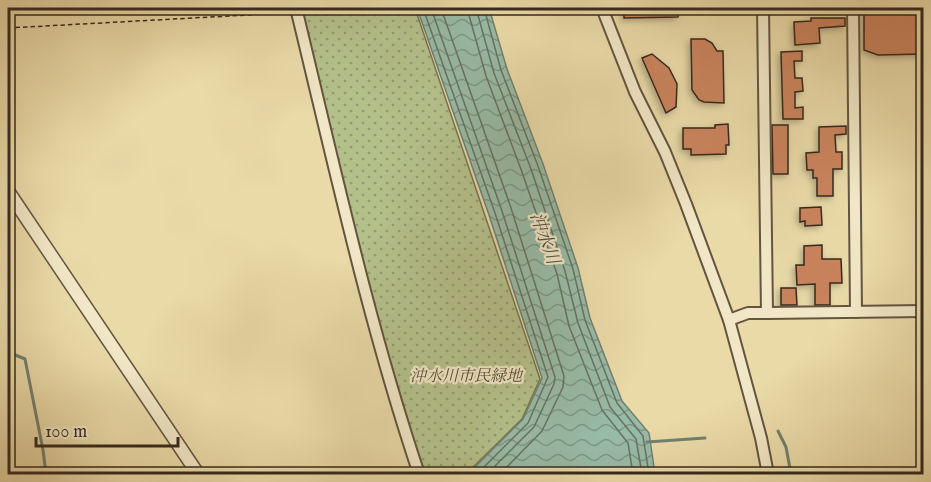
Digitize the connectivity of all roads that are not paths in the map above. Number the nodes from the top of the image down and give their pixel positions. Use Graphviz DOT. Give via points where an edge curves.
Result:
graph roads {
  1 [pos="602,8"];
  2 [pos="763,8"];
  3 [pos="853,8"];
  4 [pos="297,10"];
  5 [pos="8,191"];
  6 [pos="924,311"];
  7 [pos="856,312"];
  8 [pos="766,313"];
  9 [pos="729,321"];
  10 [pos="198,474"];
  11 [pos="419,474"];
  12 [pos="768,474"];
  1 -- 9 [label="street" via="635,92 665,152"];
  2 -- 8 [label="street"];
  3 -- 7 [label="street"];
  4 -- 11 [label="street" via="356,259"];
  5 -- 10 [label="street"];
  6 -- 7 [label="street"];
  7 -- 8 [label="street"];
  8 -- 9 [label="street" via="748,313"];
  9 -- 12 [label="street"];
}
